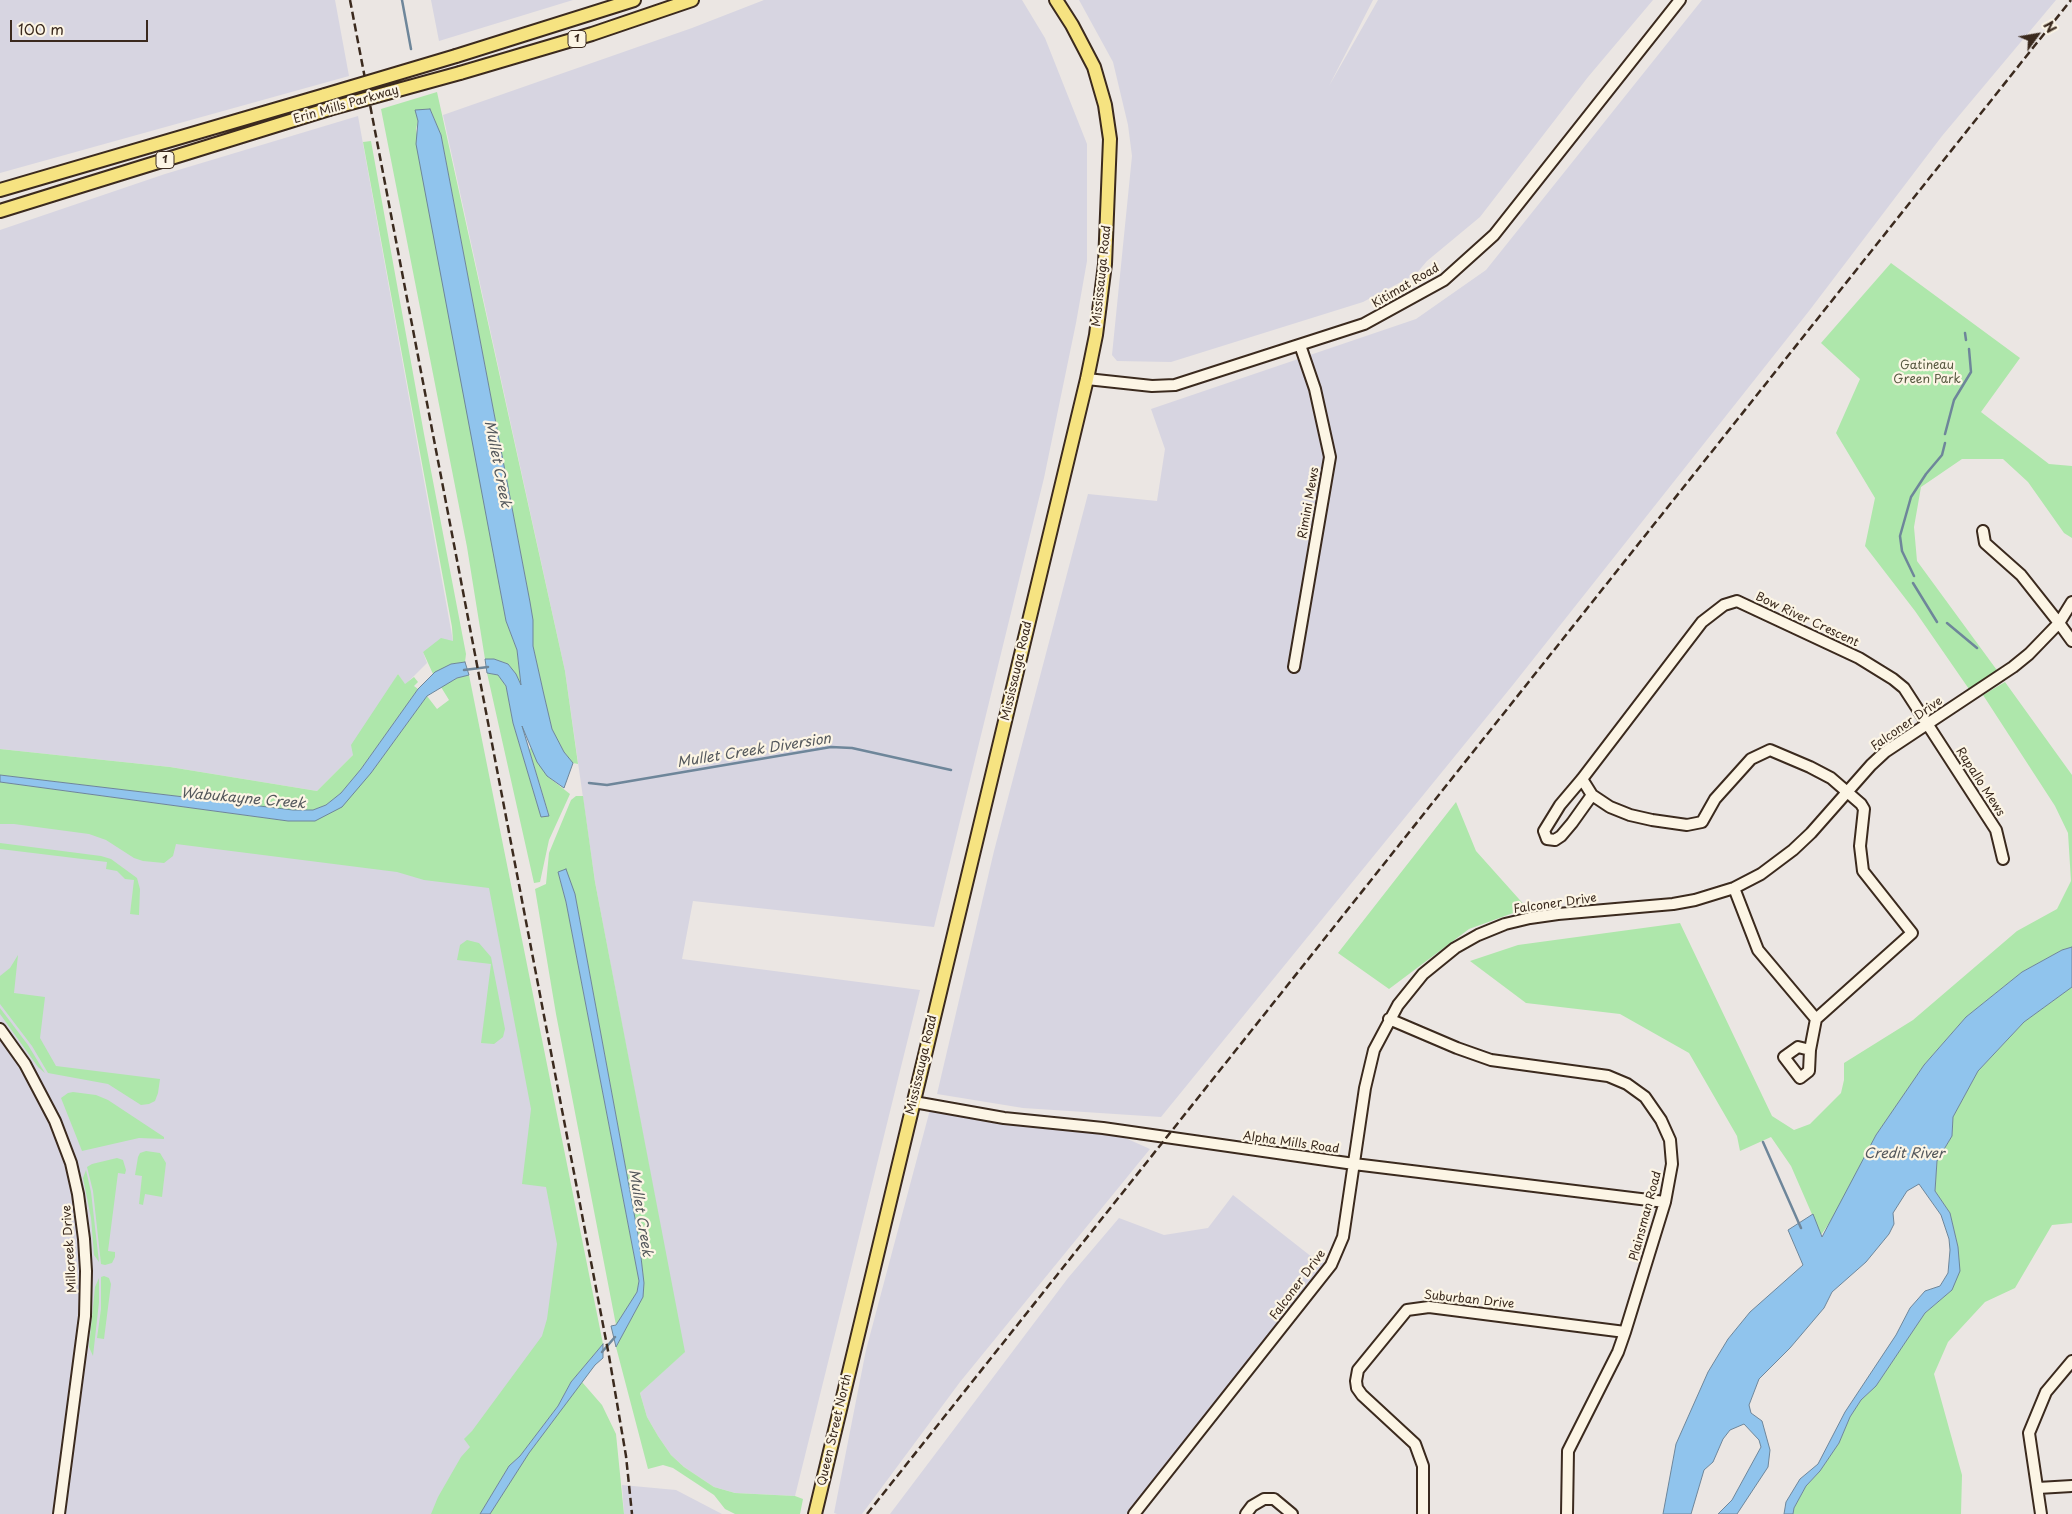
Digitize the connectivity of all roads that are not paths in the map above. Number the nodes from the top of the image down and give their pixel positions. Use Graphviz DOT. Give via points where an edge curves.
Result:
graph roads {
  1 [pos="634,0"];
  2 [pos="692,0"];
  3 [pos="1056,0"];
  4 [pos="1680,0"];
  5 [pos="0,190"];
  6 [pos="0,211"];
  7 [pos="1300,345"];
  8 [pos="1087,379"];
  9 [pos="1983,530"];
  10 [pos="2072,602"];
  11 [pos="2059,623"];
  12 [pos="2072,641"];
  13 [pos="1294,667"];
  14 [pos="1926,724"];
  15 [pos="1582,780"];
  16 [pos="1847,792"];
  17 [pos="1592,795"];
  18 [pos="2003,858"];
  19 [pos="1734,888"];
  20 [pos="1390,1018"];
  21 [pos="1816,1019"];
  22 [pos="0,1029"];
  23 [pos="1810,1050"];
  24 [pos="914,1102"];
  25 [pos="1354,1164"];
  26 [pos="1665,1202"];
  27 [pos="1625,1332"];
  28 [pos="855,1346"];
  29 [pos="2072,1361"];
  30 [pos="2072,1486"];
  31 [pos="2038,1488"];
  32 [pos="59,1514"];
  33 [pos="815,1514"];
  34 [pos="1134,1514"];
  35 [pos="1246,1514"];
  36 [pos="1292,1514"];
  37 [pos="1423,1514"];
  38 [pos="1567,1514"];
  39 [pos="2040,1514"];
  1 -- 5 [label="main road, Erin Mills Parkway / 1, bridge" via="456,56"];
  2 -- 6 [label="main road, Erin Mills Parkway / 1, bridge" via="592,34 329,109"];
  3 -- 8 [label="main road, Mississauga Road" via="1094,67 1105,104 1110,139 1104,264"];
  4 -- 7 [label="street, Kitimat Road" via="1494,235 1472,257 1444,280 1364,324"];
  7 -- 8 [label="street, Kitimat Road" via="1175,385 1152,386"];
  7 -- 13 [label="street, Rimini Mews" via="1316,389 1330,457"];
  8 -- 24 [label="main road, Mississauga Road"];
  9 -- 11 [label="street" via="1985,543 2021,575"];
  10 -- 11 [label="street, Falconer Drive"];
  11 -- 12 [label="street"];
  11 -- 14 [label="street, Falconer Drive" via="2013,667"];
  14 -- 15 [label="street, Bow River Crescent" via="1894,678 1859,658 1737,601 1724,605 1702,622"];
  14 -- 16 [label="street, Falconer Drive" via="1885,752"];
  14 -- 18 [label="street, Rapallo Mews" via="1996,830"];
  15 -- 17 [label="street"];
  15 -- 17 [label="street, Bow River Crescent" via="1547,823 1544,831 1547,839 1561,836"];
  16 -- 17 [label="street" via="1831,778 1770,750 1751,760 1715,799 1702,822 1687,825 1652,820 1610,807"];
  16 -- 19 [label="street, Falconer Drive" via="1793,850 1761,874"];
  16 -- 21 [label="street" via="1864,809 1860,846 1863,871 1912,933"];
  19 -- 20 [label="street, Falconer Drive" via="1673,904 1558,914 1505,924 1478,935 1438,960 1403,997"];
  19 -- 21 [label="street" via="1758,950"];
  20 -- 25 [label="street, Falconer Drive" via="1369,1067"];
  20 -- 26 [label="street, Plainsman Road" via="1491,1060 1608,1076 1627,1084 1645,1097 1670,1140 1672,1164"];
  21 -- 23 [label="street"];
  22 -- 32 [label="street, Millcreek Drive" via="25,1064 55,1120 71,1163 83,1230 85,1316"];
  24 -- 25 [label="street, Alpha Mills Road" via="1004,1118 1103,1128"];
  24 -- 28 [label="main road, Mississauga Road"];
  25 -- 26 [label="street, Alpha Mills Road"];
  25 -- 34 [label="street, Falconer Drive" via="1343,1238 1331,1265"];
  26 -- 27 [label="street, Plainsman Road"];
  27 -- 37 [label="street, Suburban Drive" via="1428,1306 1407,1310 1358,1370 1356,1380 1362,1395 1415,1444 1423,1466"];
  27 -- 38 [label="street, Plainsman Road" via="1568,1451"];
  28 -- 33 [label="main road, Queen Street North"];
  29 -- 31 [label="street" via="2046,1392 2029,1434"];
  30 -- 31 [label="street"];
  31 -- 39 [label="street"];
  35 -- 36 [label="street" via="1264,1498 1274,1499"];
}
